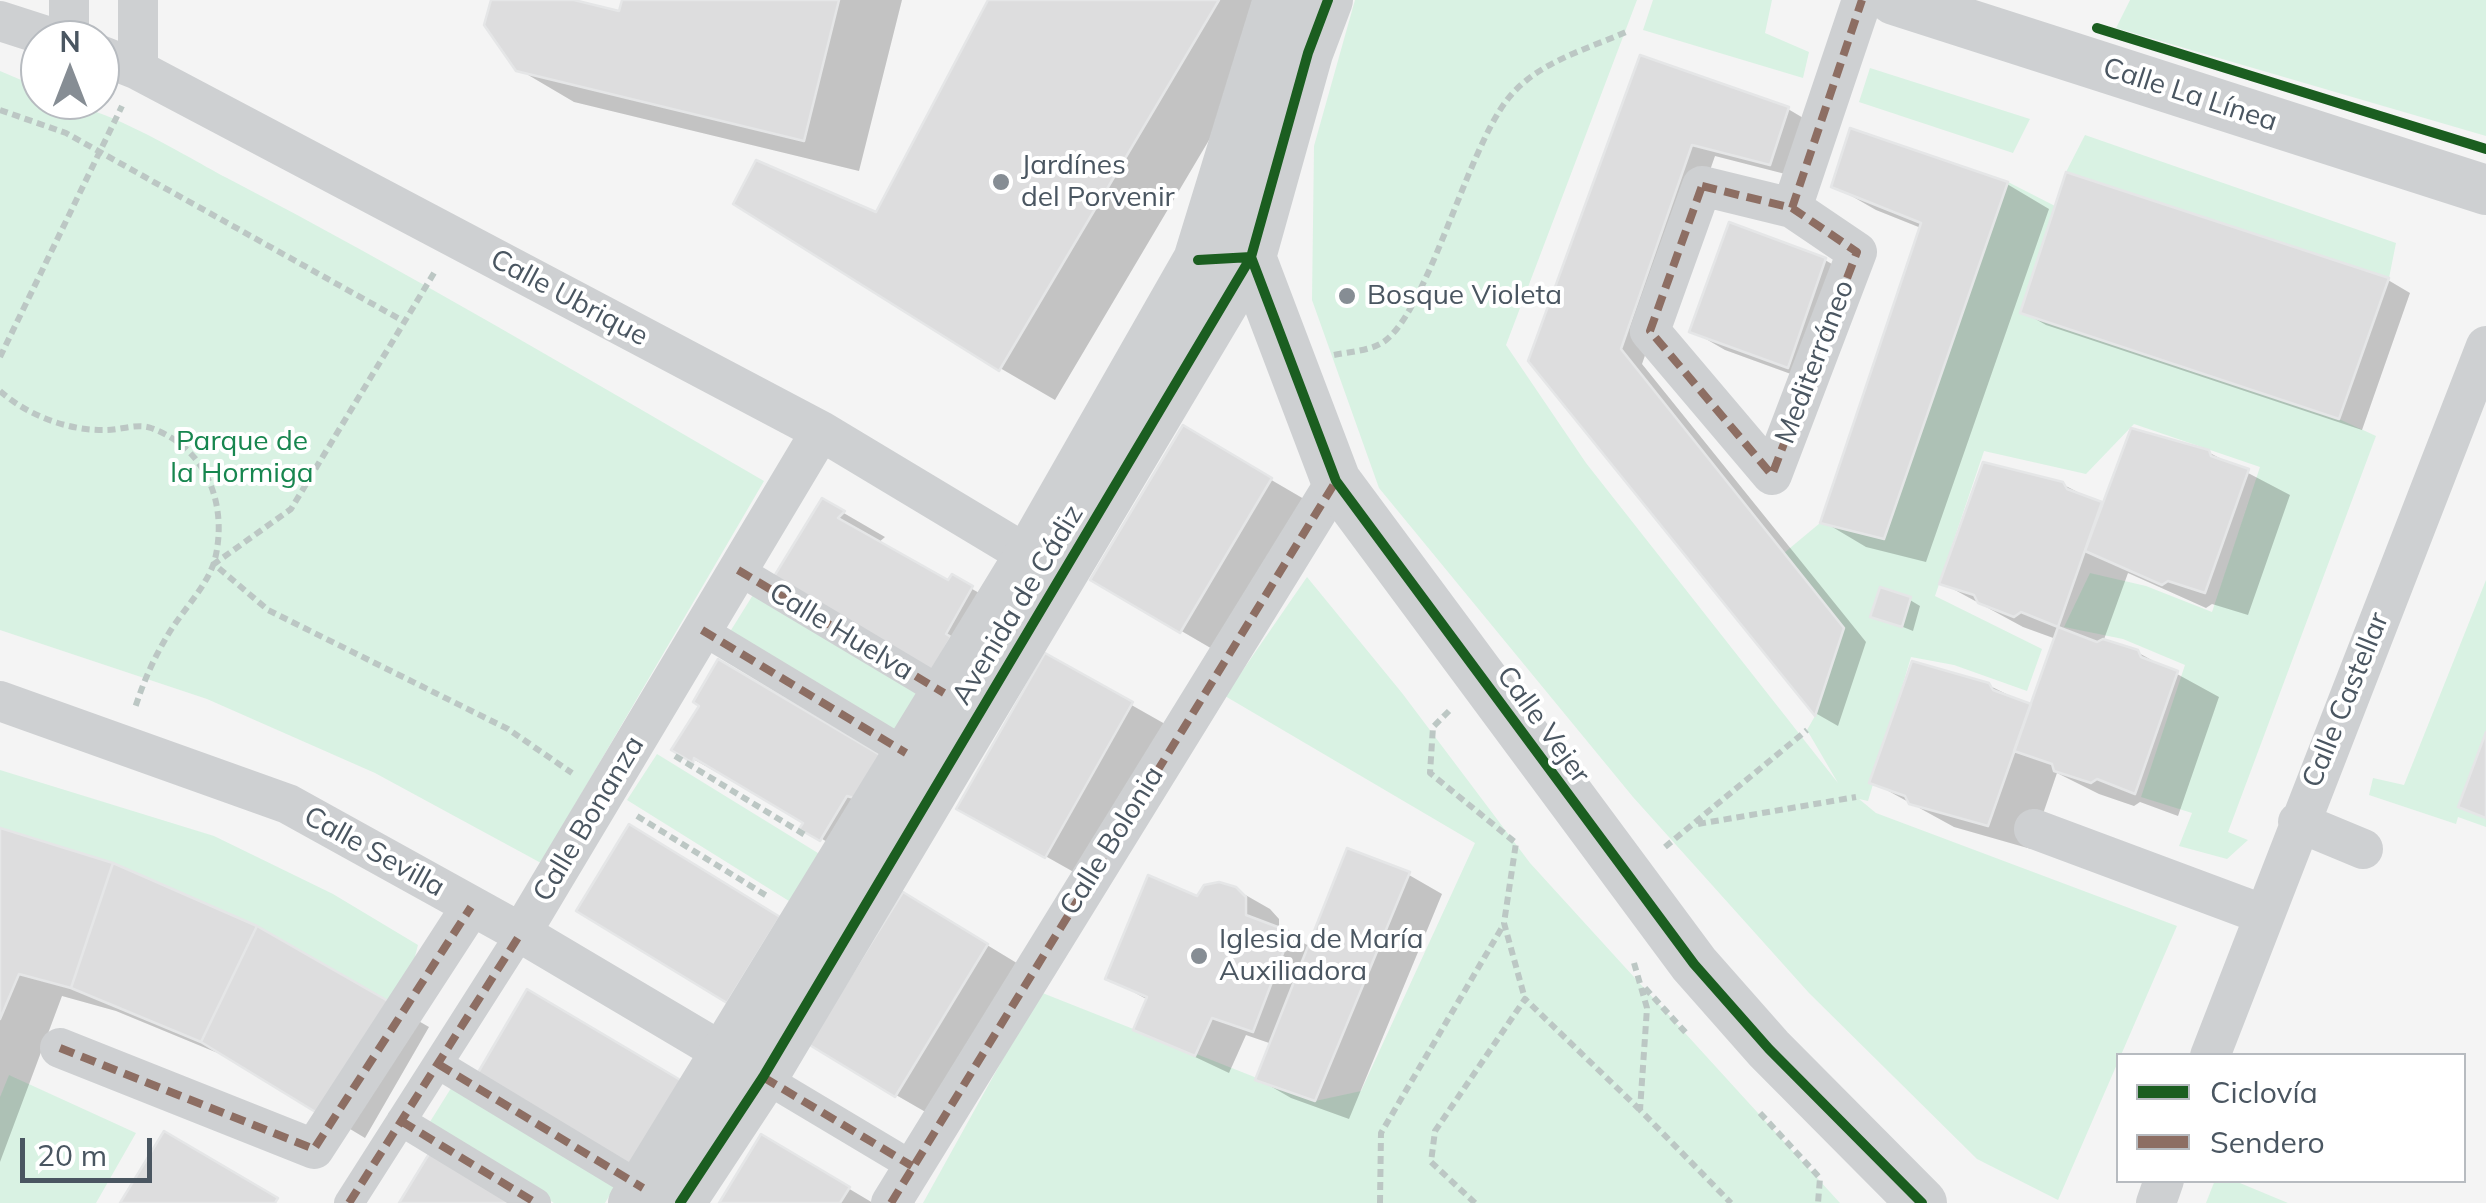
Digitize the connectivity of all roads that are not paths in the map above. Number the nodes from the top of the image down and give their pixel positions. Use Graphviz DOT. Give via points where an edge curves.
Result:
graph roads {
  1 [pos="138,0"];
  2 [pos="1278,0"];
  3 [pos="1328,0"];
  4 [pos="1862,0"];
  5 [pos="1894,0"];
  6 [pos="120,63"];
  7 [pos="138,70"];
  8 [pos="1231,156"];
  9 [pos="2486,190"];
  10 [pos="1792,208"];
  11 [pos="1251,257"];
  12 [pos="1198,260"];
  13 [pos="2486,346"];
  14 [pos="822,431"];
  15 [pos="1336,480"];
  16 [pos="1029,556"];
  17 [pos="738,570"];
  18 [pos="702,630"];
  19 [pos="944,694"];
  20 [pos="0,702"];
  21 [pos="906,753"];
  22 [pos="2298,822"];
  23 [pos="2034,829"];
  24 [pos="2362,849"];
  25 [pos="471,907"];
  26 [pos="2262,914"];
  27 [pos="522,933"];
  28 [pos="60,1048"];
  29 [pos="2211,1053"];
  30 [pos="438,1064"];
  31 [pos="743,1065"];
  32 [pos="401,1121"];
  33 [pos="912,1166"];
  34 [pos="652,1198"];
  35 [pos="349,1203"];
  36 [pos="536,1203"];
  37 [pos="890,1203"];
  38 [pos="1922,1203"];
  1 -- 7 [label="street"];
  2 -- 8 [label="street, Avenida de Cádiz"];
  3 -- 11 [label="street, Avenida de Cádiz"];
  4 -- 10 [label="street"];
  5 -- 9 [label="street, Calle La Línea"];
  6 -- 7 [label="street, Calle Ubrique"];
  7 -- 14 [label="street, Calle Ubrique"];
  8 -- 11 [label="street, Calle Vejer" via="1230,200"];
  8 -- 12 [label="street, Avenida de Cádiz"];
  10 -- 10 [label="street, Mediterráneo" via="1702,186 1650,331 1772,475 1857,252"];
  11 -- 12 [label="street"];
  11 -- 15 [label="street, Calle Vejer"];
  11 -- 31 [label="street, Avenida de Cádiz"];
  12 -- 16 [label="street, Avenida de Cádiz"];
  13 -- 22 [label="street, Calle Castellar"];
  14 -- 16 [label="street, Calle Ubrique"];
  14 -- 17 [label="street, Calle Bonanza"];
  15 -- 33 [label="street, Calle Bolonia"];
  15 -- 38 [label="street, Calle Vejer" via="1622,872 1768,1049"];
  16 -- 19 [label="street, Avenida de Cádiz"];
  17 -- 18 [label="street, Calle Bonanza"];
  17 -- 19 [label="street, Calle Huelva"];
  18 -- 21 [label="street"];
  18 -- 27 [label="street, Calle Bonanza"];
  19 -- 21 [label="street, Avenida de Cádiz"];
  20 -- 25 [label="street, Calle Sevilla" via="288,804"];
  21 -- 31 [label="street, Avenida de Cádiz" via="804,920"];
  22 -- 24 [label="street"];
  22 -- 26 [label="street, Calle Castellar"];
  23 -- 26 [label="street"];
  25 -- 27 [label="street, Calle Sevilla"];
  25 -- 28 [label="street" via="314,1149"];
  26 -- 29 [label="street, Calle Castellar"];
  27 -- 30 [label="street, Calle Bonanza"];
  27 -- 31 [label="street, Calle Sevilla"];
  30 -- 32 [label="street, Calle Bonanza"];
  30 -- 34 [label="street"];
  31 -- 33 [label="street"];
  31 -- 34 [label="street, Avenida de Cádiz"];
  32 -- 35 [label="street, Calle Bonanza"];
  32 -- 36 [label="street"];
  33 -- 37 [label="street, Calle Bolonia"];
}
